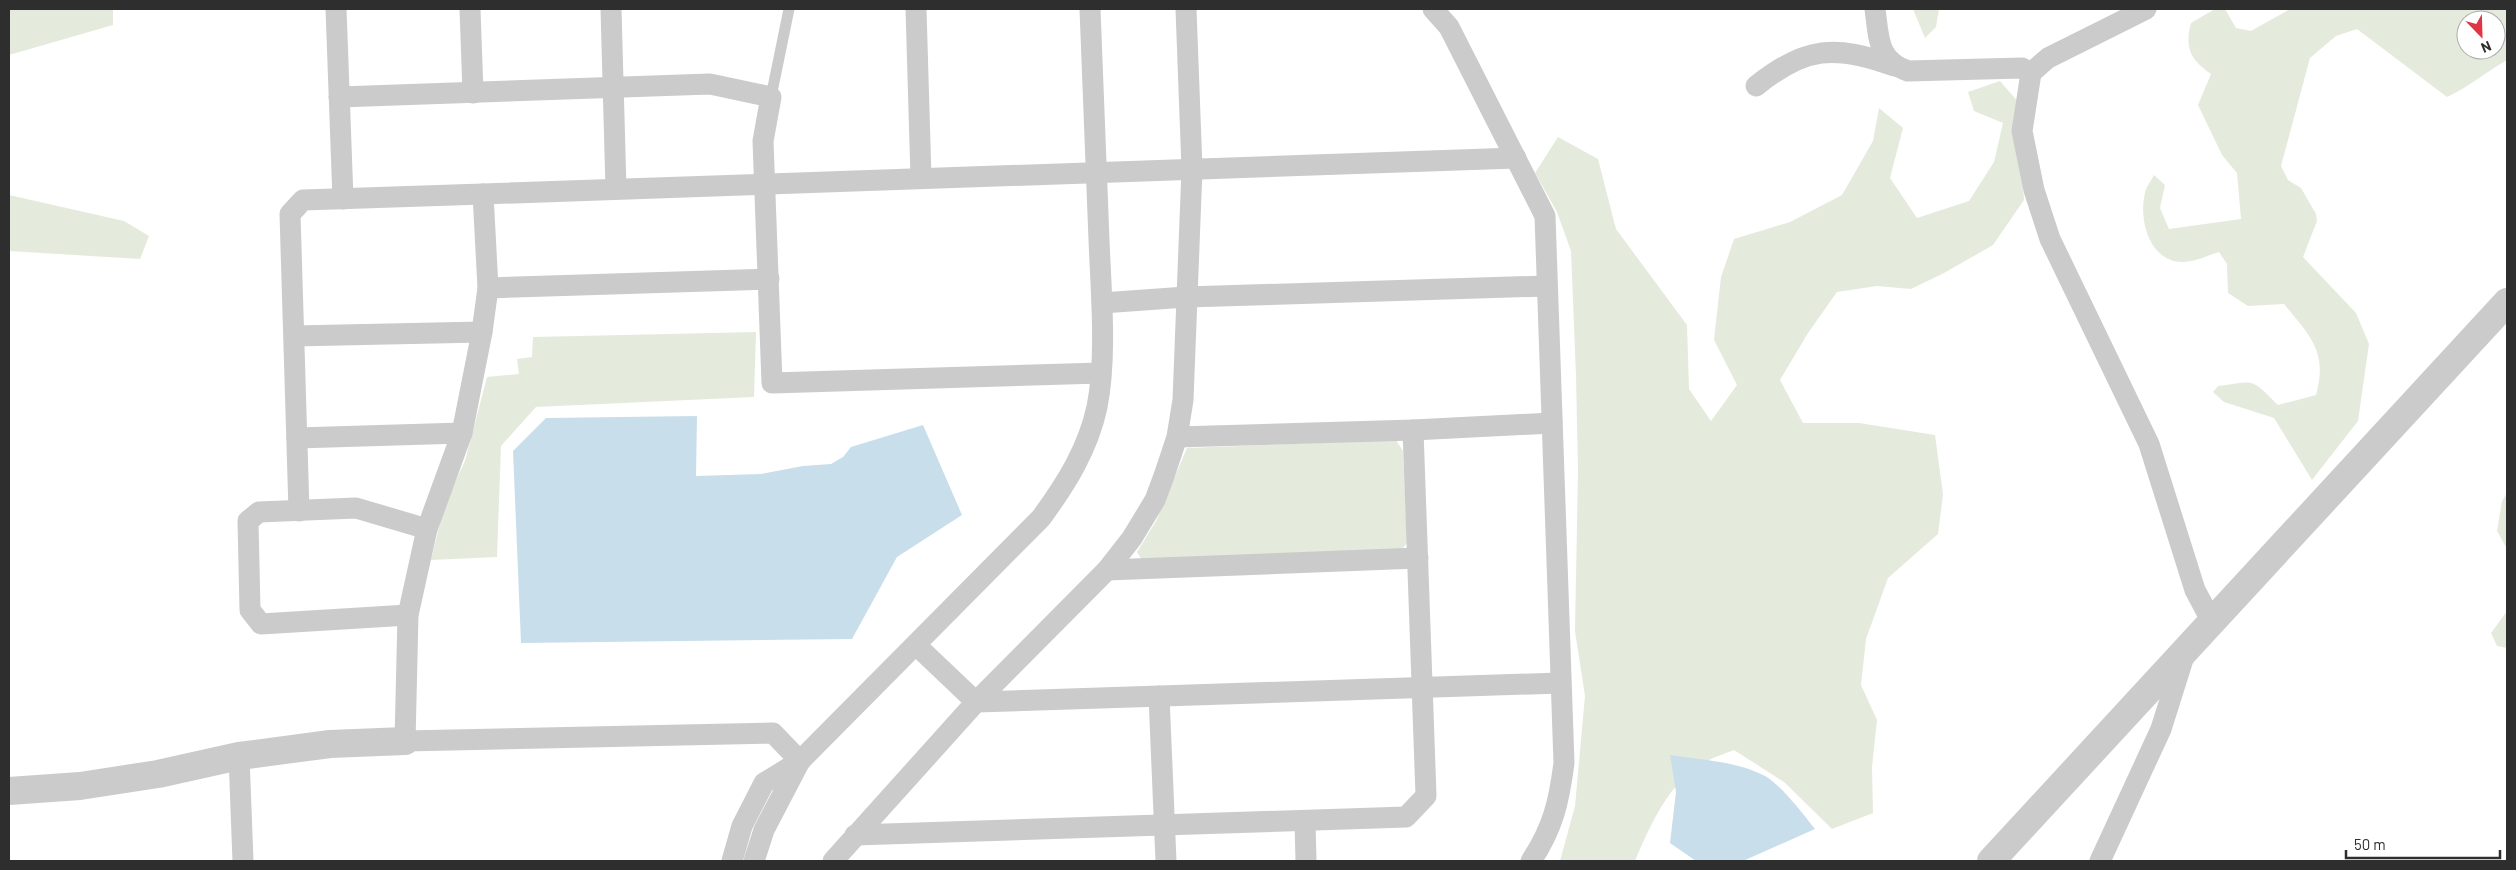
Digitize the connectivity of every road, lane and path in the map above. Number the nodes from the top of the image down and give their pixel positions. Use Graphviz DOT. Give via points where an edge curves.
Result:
graph roads {
  1 [pos="336,9"];
  2 [pos="470,9"];
  3 [pos="611,9"];
  4 [pos="789,9"];
  5 [pos="916,9"];
  6 [pos="1090,9"];
  7 [pos="1186,9"];
  8 [pos="1433,9"];
  9 [pos="1875,9"];
  10 [pos="2146,9"];
  11 [pos="1894,66"];
  12 [pos="2031,73"];
  13 [pos="1756,86"];
  14 [pos="613,89"];
  15 [pos="473,93"];
  16 [pos="339,97"];
  17 [pos="771,97"];
  18 [pos="1516,158"];
  19 [pos="1192,169"];
  20 [pos="1096,174"];
  21 [pos="921,178"];
  22 [pos="765,184"];
  23 [pos="616,189"];
  24 [pos="483,194"];
  25 [pos="343,199"];
  26 [pos="768,279"];
  27 [pos="1546,286"];
  28 [pos="488,288"];
  29 [pos="1186,297"];
  30 [pos="2507,302"];
  31 [pos="1102,303"];
  32 [pos="482,332"];
  33 [pos="294,336"];
  34 [pos="1101,373"];
  35 [pos="1552,423"];
  36 [pos="1412,430"];
  37 [pos="462,433"];
  38 [pos="1178,437"];
  39 [pos="297,438"];
  40 [pos="299,511"];
  41 [pos="427,529"];
  42 [pos="1418,558"];
  43 [pos="1107,570"];
  44 [pos="408,615"];
  45 [pos="2212,622"];
  46 [pos="916,645"];
  47 [pos="2185,651"];
  48 [pos="1560,683"];
  49 [pos="1423,686"];
  50 [pos="1159,696"];
  51 [pos="976,702"];
  52 [pos="405,741"];
  53 [pos="239,756"];
  54 [pos="800,761"];
  55 [pos="9,791"];
  56 [pos="1304,821"];
  57 [pos="1164,825"];
  58 [pos="855,836"];
  59 [pos="243,861"];
  60 [pos="732,861"];
  61 [pos="754,861"];
  62 [pos="833,861"];
  63 [pos="1166,861"];
  64 [pos="1306,861"];
  65 [pos="1531,861"];
  66 [pos="1991,861"];
  67 [pos="2100,861"];
  1 -- 16 [label="street"];
  2 -- 15 [label="street"];
  3 -- 14 [label="street"];
  4 -- 17 [label="lane"];
  5 -- 21 [label="street"];
  6 -- 20 [label="street"];
  7 -- 19 [label="street"];
  8 -- 18 [label="street" via="1449,26"];
  9 -- 11 [label="street" via="1883,54"];
  10 -- 12 [label="street" via="2048,58"];
  11 -- 12 [label="street" via="1908,71 2022,68"];
  11 -- 13 [label="street" via="1869,57 1814,53 1791,61"];
  12 -- 45 [label="street" via="2022,131 2034,190 2050,239 2149,444 2195,590"];
  14 -- 15 [label="street"];
  14 -- 17 [label="street" via="710,84"];
  14 -- 23 [label="street"];
  15 -- 16 [label="street"];
  16 -- 25 [label="street"];
  17 -- 22 [label="street" via="763,141"];
  18 -- 19 [label="street"];
  18 -- 27 [label="street" via="1545,216"];
  19 -- 20 [label="street"];
  19 -- 29 [label="street"];
  20 -- 21 [label="street"];
  20 -- 31 [label="street"];
  21 -- 22 [label="street"];
  22 -- 23 [label="street"];
  22 -- 26 [label="street"];
  23 -- 24 [label="street"];
  24 -- 25 [label="street"];
  24 -- 28 [label="street"];
  25 -- 33 [label="street" via="303,200 290,214"];
  26 -- 28 [label="street"];
  26 -- 34 [label="street" via="772,383"];
  27 -- 29 [label="street"];
  27 -- 35 [label="street"];
  28 -- 32 [label="street"];
  29 -- 31 [label="street"];
  29 -- 38 [label="street" via="1183,400"];
  30 -- 45 [label="street"];
  31 -- 34 [label="street"];
  32 -- 33 [label="street"];
  32 -- 37 [label="street"];
  33 -- 39 [label="street"];
  34 -- 46 [label="street" via="1097,407 1084,448 1067,483 1041,518"];
  35 -- 36 [label="street"];
  35 -- 48 [label="street"];
  36 -- 38 [label="street"];
  36 -- 42 [label="street"];
  37 -- 39 [label="street"];
  37 -- 41 [label="street"];
  38 -- 43 [label="street" via="1155,500 1132,538"];
  39 -- 40 [label="street"];
  40 -- 41 [label="street" via="356,508"];
  40 -- 44 [label="street" via="259,512 248,521 250,610 261,624"];
  41 -- 44 [label="street"];
  42 -- 43 [label="street"];
  42 -- 49 [label="street"];
  43 -- 51 [label="street"];
  44 -- 52 [label="street"];
  45 -- 47 [label="street"];
  46 -- 51 [label="street"];
  46 -- 54 [label="street"];
  47 -- 66 [label="street"];
  47 -- 67 [label="street" via="2161,729"];
  48 -- 49 [label="street"];
  48 -- 65 [label="street" via="1564,763 1560,797 1553,822"];
  49 -- 50 [label="street"];
  49 -- 56 [label="street" via="1426,796 1406,817"];
  50 -- 51 [label="street"];
  50 -- 57 [label="street"];
  51 -- 58 [label="street"];
  52 -- 53 [label="street" via="330,744"];
  52 -- 54 [label="street" via="773,733"];
  53 -- 55 [label="street" via="158,774 80,786"];
  53 -- 59 [label="street"];
  54 -- 60 [label="street" via="764,783 742,826"];
  54 -- 61 [label="street" via="764,830"];
  56 -- 57 [label="street"];
  56 -- 64 [label="street"];
  57 -- 58 [label="street"];
  57 -- 63 [label="street"];
  58 -- 62 [label="street"];
}
